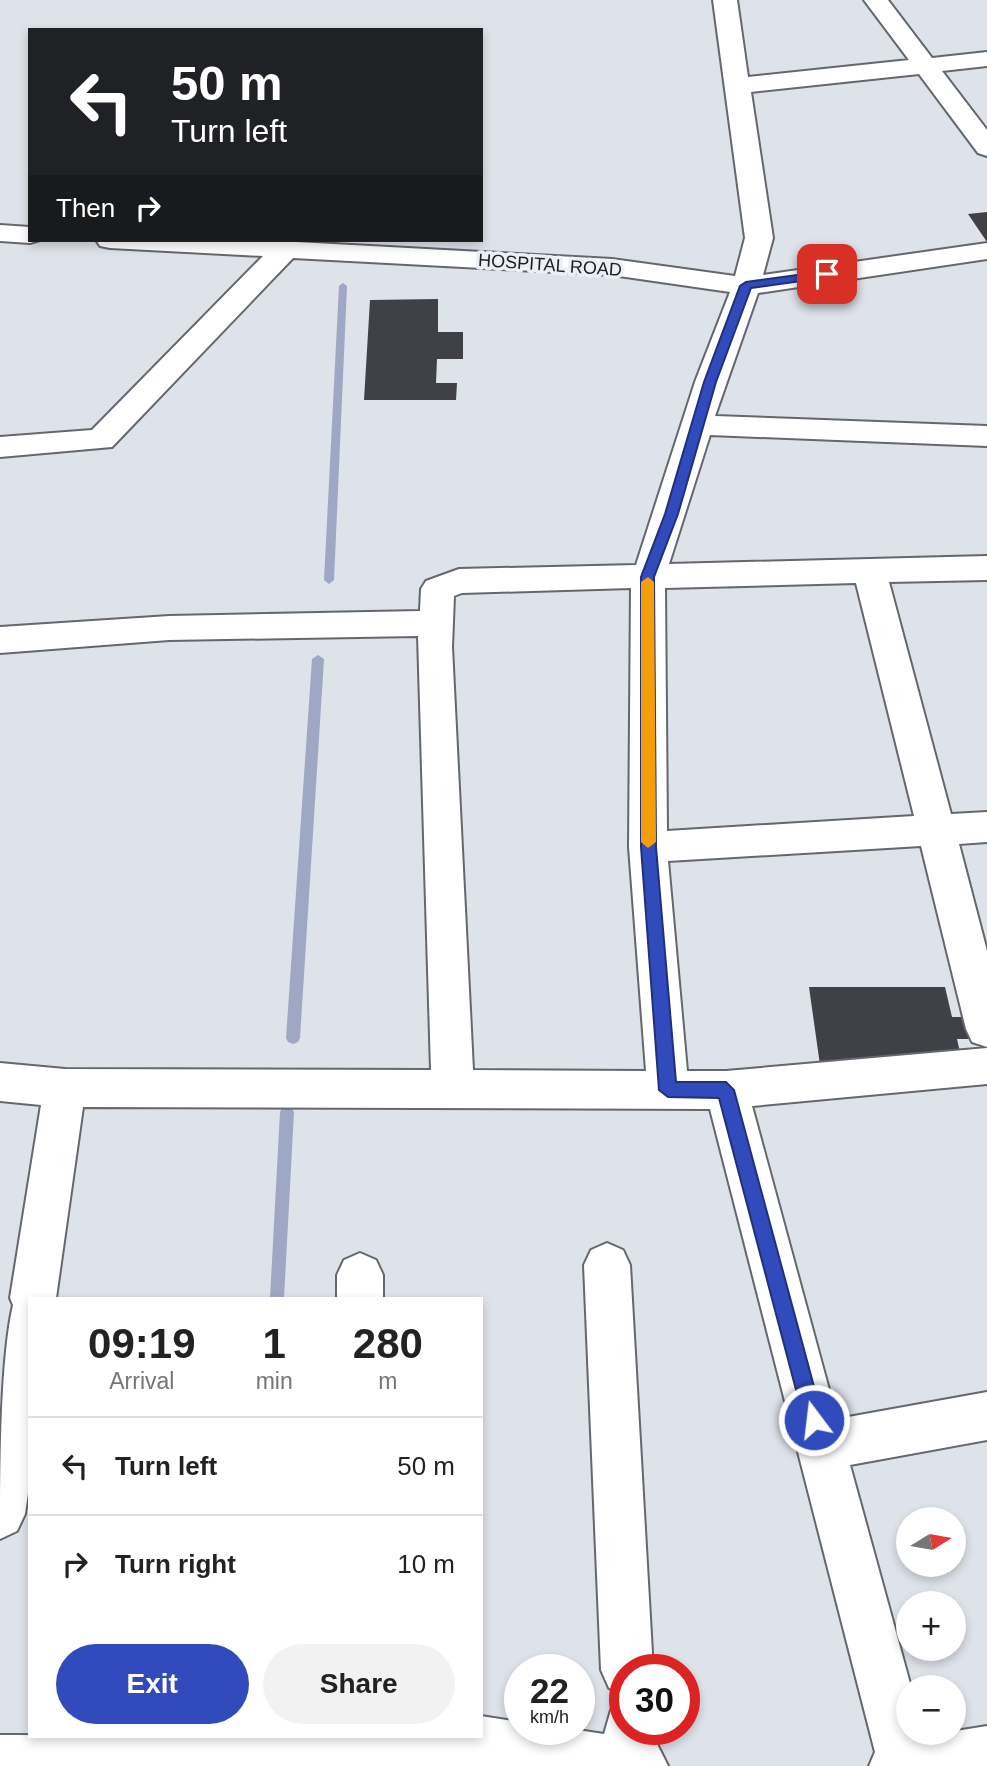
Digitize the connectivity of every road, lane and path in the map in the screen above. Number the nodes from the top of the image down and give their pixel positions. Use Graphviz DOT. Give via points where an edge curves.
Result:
graph roads {
  1 [pos="725,0"];
  2 [pos="876,0"];
  3 [pos="987,59"];
  4 [pos="924,65"];
  5 [pos="736,86"];
  6 [pos="987,148"];
  7 [pos="0,233"];
  8 [pos="28,235"];
  9 [pos="145,242"];
  10 [pos="285,250"];
  11 [pos="987,251"];
  12 [pos="746,286"];
  13 [pos="697,425"];
  14 [pos="987,436"];
  15 [pos="0,447"];
  16 [pos="987,568"];
  17 [pos="870,571"];
  18 [pos="648,577"];
  19 [pos="436,623"];
  20 [pos="0,640"];
  21 [pos="987,827"];
  22 [pos="935,830"];
  23 [pos="648,847"];
  24 [pos="987,1029"];
  25 [pos="987,1066"];
  26 [pos="0,1082"];
  27 [pos="65,1088"];
  28 [pos="453,1089"];
  29 [pos="668,1090"];
  30 [pos="726,1090"];
  31 [pos="607,1265"];
  32 [pos="33,1297"];
  33 [pos="28,1333"];
  34 [pos="987,1416"];
  35 [pos="820,1446"];
  36 [pos="0,1514"];
  37 [pos="627,1654"];
  38 [pos="469,1739"];
  39 [pos="377,1748"];
  40 [pos="634,1752"];
  41 [pos="987,1753"];
  42 [pos="0,1762"];
  43 [pos="62,1762"];
  44 [pos="902,1766"];
  1 -- 5 [label="street"];
  2 -- 4 [label="street"];
  3 -- 4 [label="street"];
  4 -- 5 [label="street"];
  4 -- 6 [label="street"];
  5 -- 12 [label="street" via="759,238"];
  7 -- 8 [label="street"];
  9 -- 10 [label="street, HOSPITAL ROAD"];
  10 -- 12 [label="street, HOSPITAL ROAD" via="612,267"];
  10 -- 15 [label="street" via="101,440"];
  11 -- 12 [label="street, HOSPITAL ROAD"];
  12 -- 13 [label="street"];
  13 -- 14 [label="street"];
  13 -- 18 [label="street"];
  16 -- 17 [label="street"];
  17 -- 18 [label="street"];
  17 -- 22 [label="street"];
  18 -- 19 [label="street" via="459,581 438,589"];
  18 -- 23 [label="street"];
  19 -- 20 [label="street" via="169,628"];
  19 -- 28 [label="street"];
  21 -- 22 [label="street"];
  22 -- 23 [label="street"];
  22 -- 24 [label="street"];
  23 -- 29 [label="street"];
  25 -- 30 [label="street"];
  26 -- 27 [label="street"];
  27 -- 28 [label="street"];
  27 -- 32 [label="street"];
  28 -- 29 [label="street"];
  29 -- 30 [label="street"];
  30 -- 35 [label="street"];
  31 -- 37 [label="street"];
  33 -- 36 [label="street"];
  34 -- 35 [label="street"];
  35 -- 44 [label="street"];
  38 -- 39 [label="street"];
  38 -- 40 [label="street"];
  39 -- 43 [label="street"];
  41 -- 44 [label="street"];
  42 -- 43 [label="street"];
}
